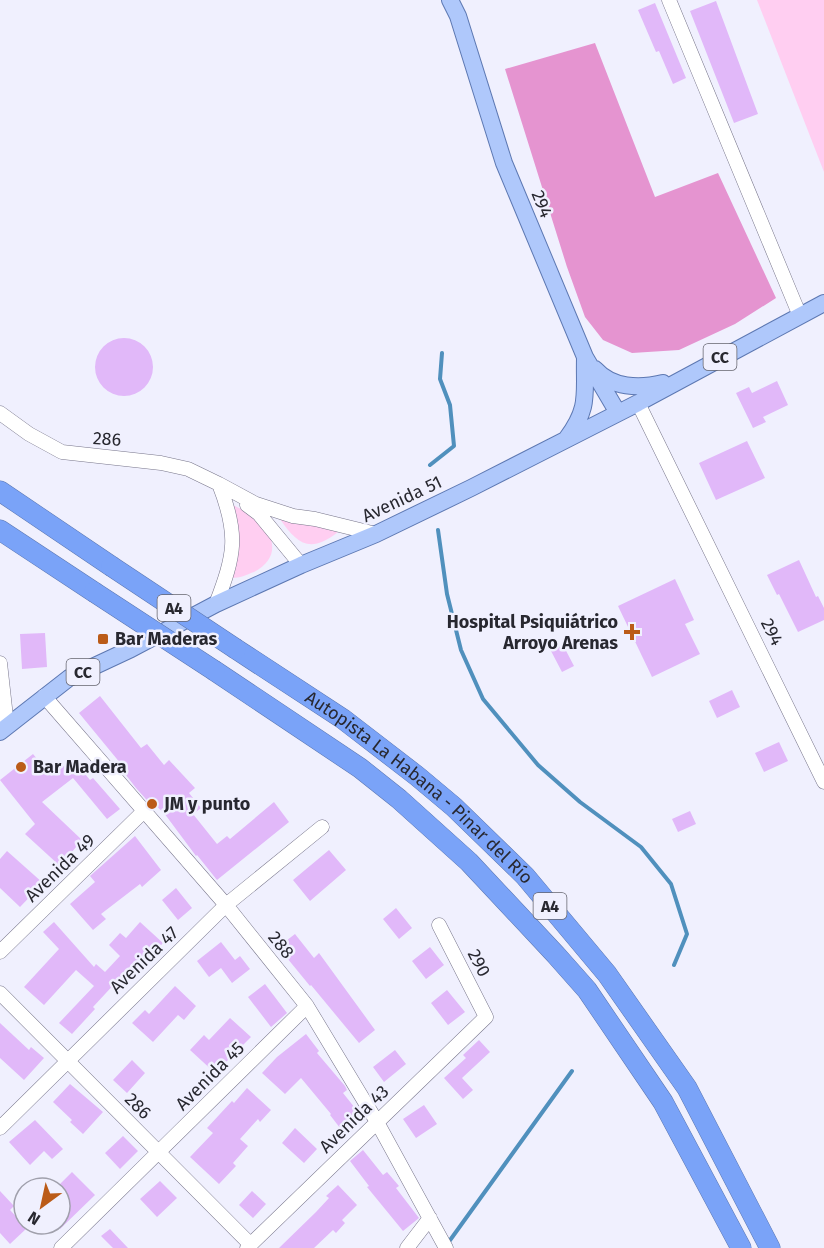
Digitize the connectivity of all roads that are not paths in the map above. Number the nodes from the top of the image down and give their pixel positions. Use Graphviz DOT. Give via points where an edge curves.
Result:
graph roads {
  1 [pos="450,0"];
  2 [pos="669,0"];
  3 [pos="824,303"];
  4 [pos="800,316"];
  5 [pos="585,357"];
  6 [pos="680,380"];
  7 [pos="638,403"];
  8 [pos="0,413"];
  9 [pos="618,413"];
  10 [pos="565,440"];
  11 [pos="219,484"];
  12 [pos="0,492"];
  13 [pos="0,530"];
  14 [pos="376,534"];
  15 [pos="106,563"];
  16 [pos="301,565"];
  17 [pos="90,590"];
  18 [pos="216,604"];
  19 [pos="0,663"];
  20 [pos="44,696"];
  21 [pos="4,729"];
  22 [pos="824,782"];
  23 [pos="144,811"];
  24 [pos="322,827"];
  25 [pos="226,905"];
  26 [pos="439,925"];
  27 [pos="0,952"];
  28 [pos="0,993"];
  29 [pos="307,1006"];
  30 [pos="486,1017"];
  31 [pos="68,1061"];
  32 [pos="376,1122"];
  33 [pos="0,1128"];
  34 [pos="158,1152"];
  35 [pos="430,1218"];
  36 [pos="249,1246"];
  37 [pos="61,1248"];
  38 [pos="407,1248"];
  39 [pos="446,1248"];
  40 [pos="741,1248"];
  41 [pos="770,1248"];
  1 -- 5 [label="main road, 294" via="504,163"];
  2 -- 4 [label="street"];
  3 -- 4 [label="main road, Avenida 51 / CC"];
  4 -- 6 [label="main road, Avenida 51 / CC"];
  5 -- 6 [label="main road" via="602,376 626,386 647,387"];
  5 -- 9 [label="main road, 294"];
  5 -- 10 [label="main road" via="585,403 578,423"];
  6 -- 7 [label="main road, Avenida 51 / CC"];
  7 -- 9 [label="main road, Avenida 51 / CC"];
  7 -- 22 [label="street, 294"];
  8 -- 11 [label="street, 286" via="62,452 160,463 188,469"];
  9 -- 10 [label="main road, Avenida 51 / CC"];
  10 -- 14 [label="main road, Avenida 51 / CC"];
  11 -- 14 [label="street" via="279,512"];
  11 -- 16 [label="street" via="259,514"];
  11 -- 18 [label="street" via="233,533 228,573"];
  12 -- 15 [label="highway, Autopista La Habana - Pinar del Río / A4"];
  13 -- 17 [label="highway, Autopista La Habana - Pinar del Río / A4"];
  14 -- 16 [label="main road, Avenida 51 / CC"];
  15 -- 17 [label="highway"];
  15 -- 41 [label="highway, Autopista La Habana - Pinar del Río / A4, bridge" via="343,719 454,807 525,876 607,974 687,1088"];
  16 -- 18 [label="main road, Avenida 51 / CC"];
  17 -- 40 [label="highway, Autopista La Habana - Pinar del Río / A4, bridge" via="360,768 469,862 587,990 683,1136"];
  18 -- 20 [label="main road, Avenida 51 / CC" via="69,678"];
  19 -- 21 [label="street"];
  20 -- 21 [label="main road, Avenida 51 / CC"];
  20 -- 23 [label="street, 288"];
  23 -- 25 [label="street, 288"];
  23 -- 27 [label="street, Avenida 49"];
  24 -- 25 [label="street, Avenida 47"];
  25 -- 29 [label="street, 288"];
  25 -- 31 [label="street, Avenida 47"];
  26 -- 30 [label="street, 290"];
  28 -- 31 [label="street, 286"];
  29 -- 32 [label="street, 288"];
  29 -- 34 [label="street, Avenida 45"];
  30 -- 32 [label="street, Avenida 43"];
  31 -- 33 [label="street, Avenida 47"];
  31 -- 34 [label="street, 286"];
  32 -- 35 [label="street, 288"];
  32 -- 36 [label="street, Avenida 43"];
  34 -- 36 [label="street, 286"];
  34 -- 37 [label="street, Avenida 45"];
  35 -- 38 [label="street"];
  35 -- 39 [label="street, 288"];
}
